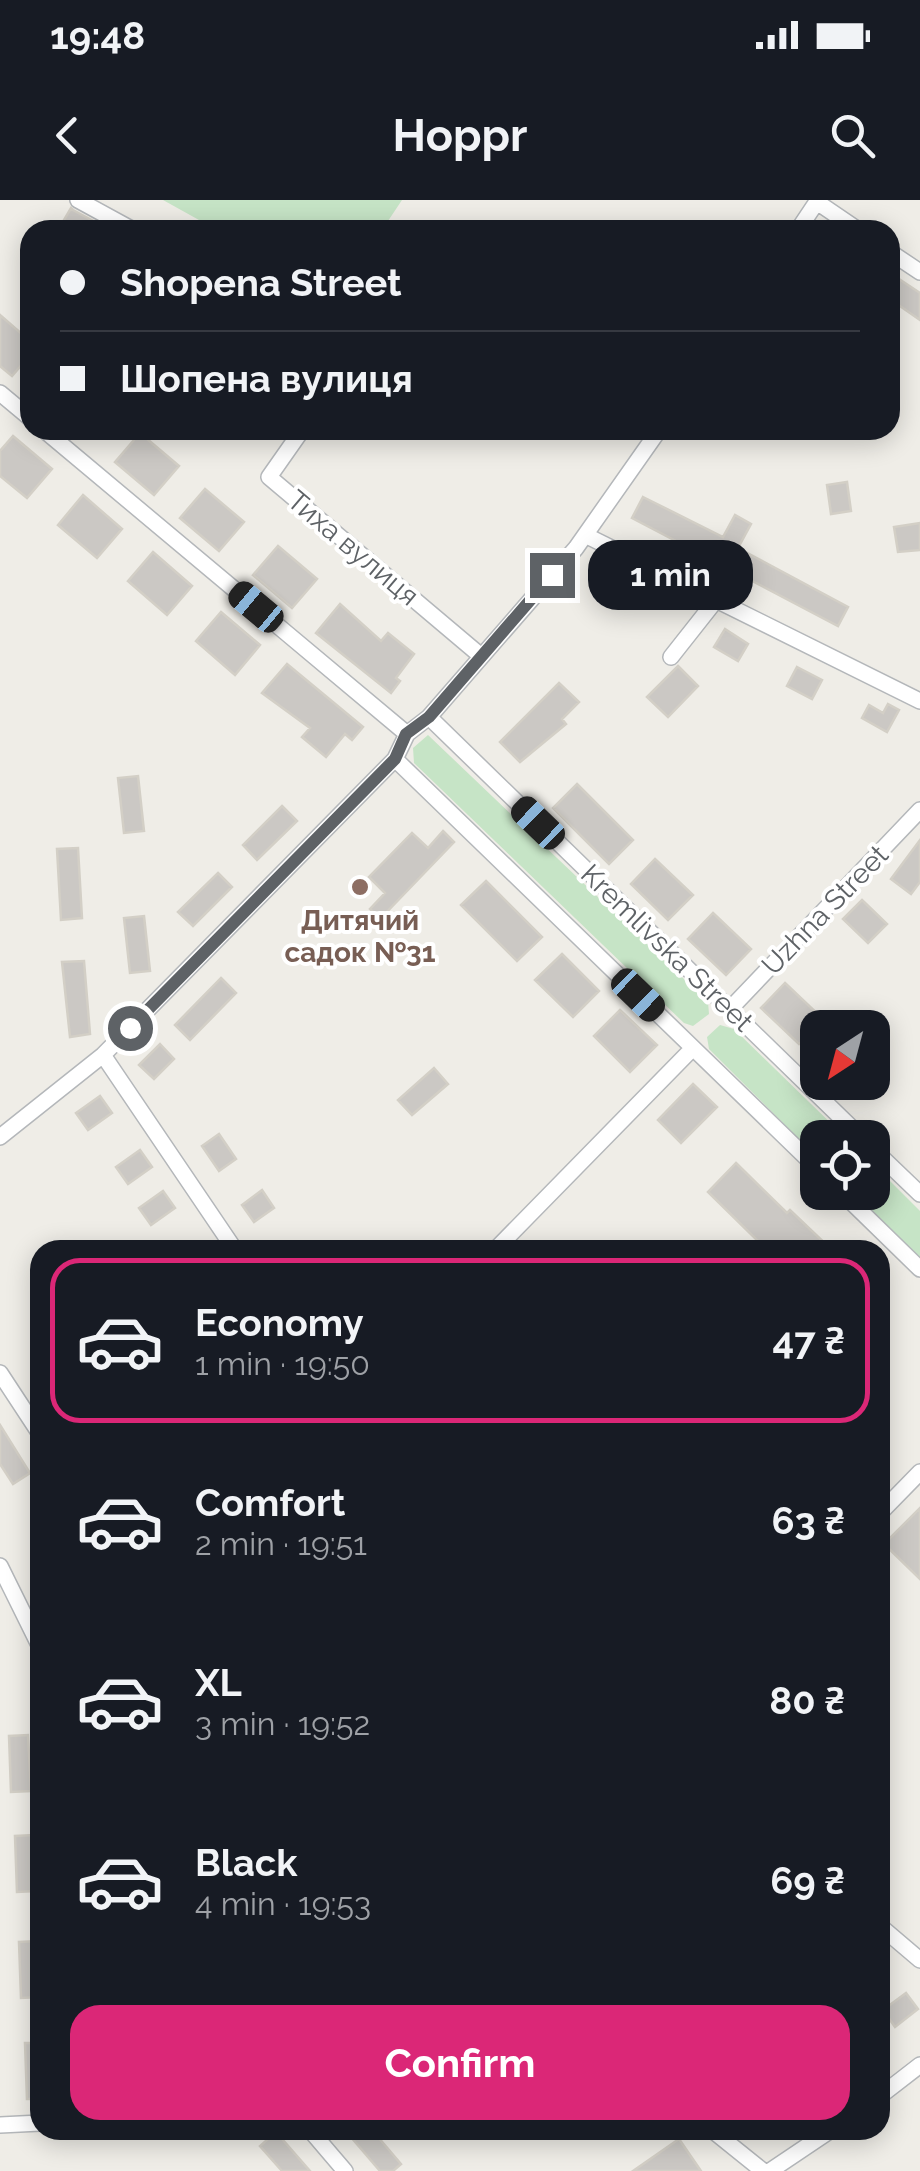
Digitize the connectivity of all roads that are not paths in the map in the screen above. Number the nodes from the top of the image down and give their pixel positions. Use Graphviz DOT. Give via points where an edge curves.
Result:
graph roads {
  1 [pos="78,200"];
  2 [pos="818,201"];
  3 [pos="115,220"];
  4 [pos="844,220"];
  5 [pos="0,393"];
  6 [pos="20,410"];
  7 [pos="56,440"];
  8 [pos="295,440"];
  9 [pos="652,440"];
  10 [pos="585,536"];
  11 [pos="716,600"];
  12 [pos="482,656"];
  13 [pos="672,657"];
  14 [pos="920,701"];
  15 [pos="429,717"];
  16 [pos="406,734"];
  17 [pos="395,759"];
  18 [pos="920,810"];
  19 [pos="730,1009"];
  20 [pos="693,1048"];
  21 [pos="103,1055"];
  22 [pos="844,1120"];
  23 [pos="0,1138"];
  24 [pos="800,1152"];
  25 [pos="890,1165"];
  26 [pos="920,1194"];
  27 [pos="860,1210"];
  28 [pos="228,1240"];
  29 [pos="505,1240"];
  30 [pos="920,1269"];
  31 [pos="0,1373"];
  32 [pos="30,1419"];
  33 [pos="920,1472"];
  34 [pos="890,1503"];
  35 [pos="0,1566"];
  36 [pos="30,1627"];
  37 [pos="890,1934"];
  38 [pos="920,1960"];
  39 [pos="920,2065"];
  40 [pos="890,2088"];
  41 [pos="30,2124"];
  42 [pos="0,2125"];
  43 [pos="319,2140"];
  44 [pos="724,2140"];
  45 [pos="813,2140"];
  46 [pos="760,2170"];
  47 [pos="345,2171"];
  1 -- 3 [label="street"];
  2 -- 4 [label="street"];
  5 -- 6 [label="street"];
  7 -- 16 [label="street"];
  8 -- 12 [label="street, Тиха вулиця" via="269,477"];
  9 -- 10 [label="street"];
  10 -- 11 [label="street"];
  10 -- 12 [label="street"];
  11 -- 13 [label="street"];
  11 -- 14 [label="street"];
  12 -- 15 [label="street"];
  15 -- 16 [label="street"];
  15 -- 19 [label="street, Kremlivska Street"];
  16 -- 17 [label="street"];
  17 -- 20 [label="street, Kremlivska Street"];
  17 -- 21 [label="street"];
  18 -- 19 [label="street, Uzhna Street"];
  19 -- 22 [label="street, Kremlivska Street"];
  20 -- 24 [label="street, Kremlivska Street"];
  20 -- 29 [label="street"];
  21 -- 23 [label="street"];
  21 -- 28 [label="street"];
  25 -- 26 [label="street"];
  27 -- 30 [label="street"];
  31 -- 32 [label="street"];
  33 -- 34 [label="street"];
  35 -- 36 [label="street"];
  37 -- 38 [label="street"];
  39 -- 40 [label="street"];
  41 -- 42 [label="street"];
  43 -- 47 [label="street"];
  44 -- 46 [label="street"];
  45 -- 46 [label="street"];
}
